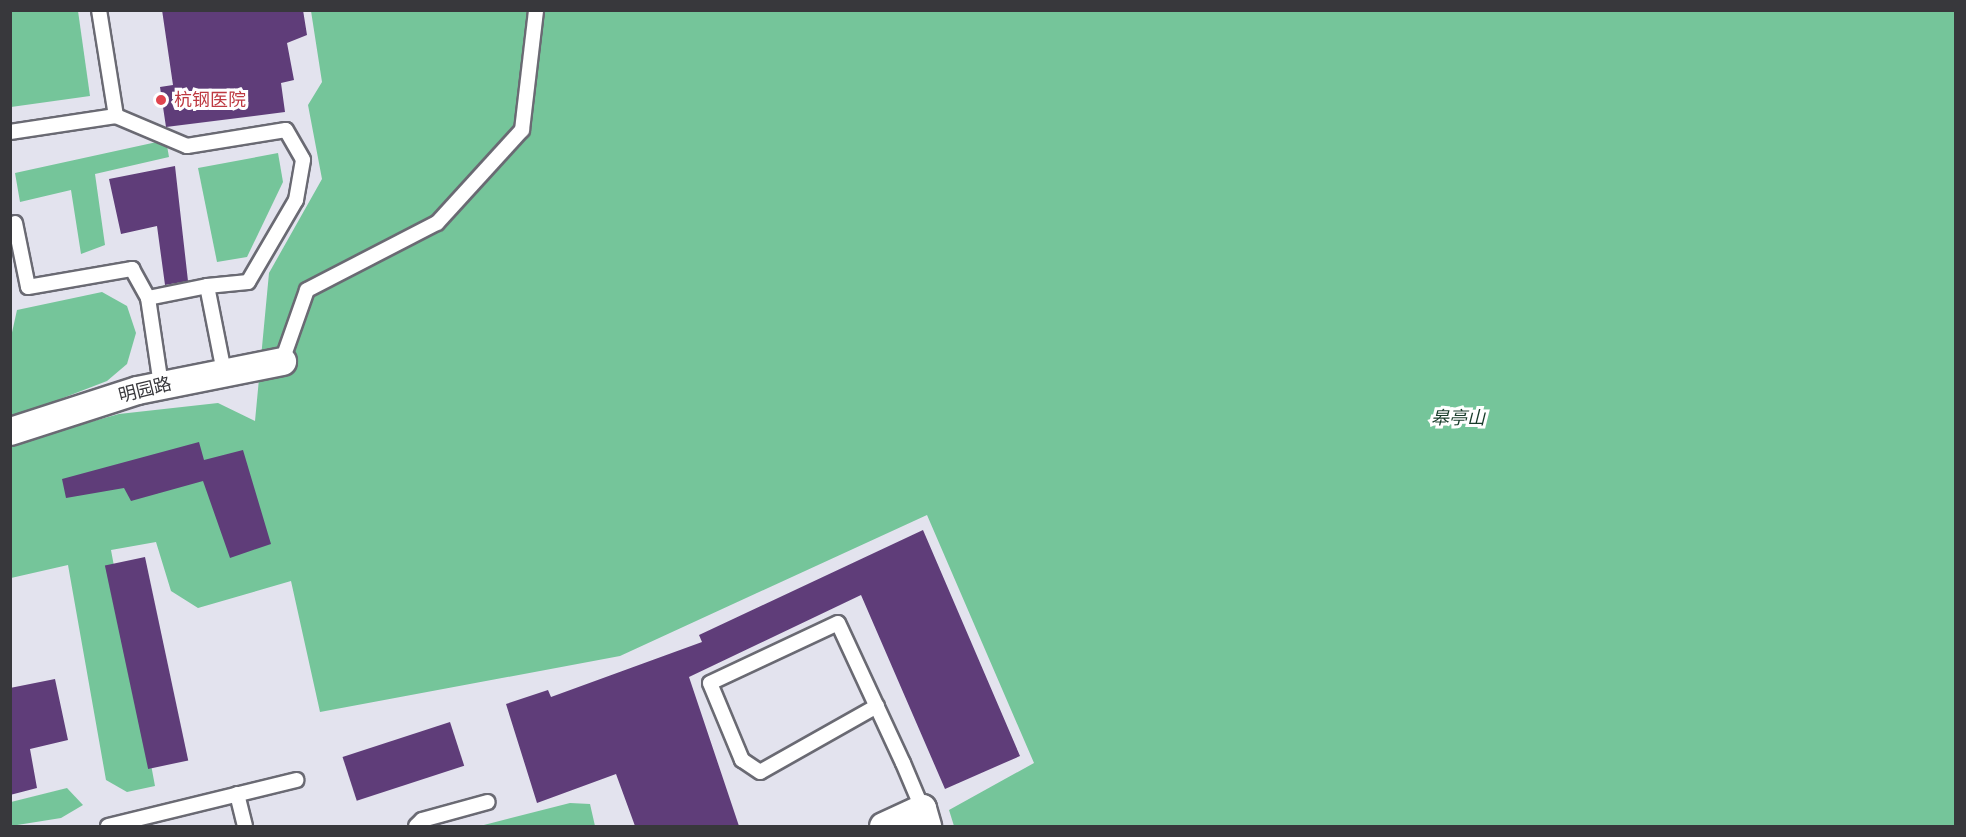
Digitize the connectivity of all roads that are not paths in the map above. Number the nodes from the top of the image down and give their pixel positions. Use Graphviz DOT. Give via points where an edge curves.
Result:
graph roads {
  1 [pos="99,10"];
  2 [pos="536,10"];
  3 [pos="116,116"];
  4 [pos="10,132"];
  5 [pos="15,223"];
  6 [pos="207,286"];
  7 [pos="148,298"];
  8 [pos="282,361"];
  9 [pos="224,372"];
  10 [pos="161,385"];
  11 [pos="10,431"];
  12 [pos="877,706"];
  13 [pos="296,780"];
  14 [pos="237,794"];
  15 [pos="489,802"];
  16 [pos="925,817"];
  17 [pos="134,823"];
  18 [pos="108,826"];
  19 [pos="244,826"];
  20 [pos="416,826"];
  21 [pos="883,826"];
  1 -- 3 [label="lane"];
  2 -- 8 [label="lane" via="522,130 437,223 307,290"];
  3 -- 4 [label="lane"];
  3 -- 6 [label="lane" via="187,146 286,130 303,159 296,200 248,282"];
  5 -- 7 [label="lane" via="28,287 132,269"];
  6 -- 7 [label="lane"];
  6 -- 9 [label="lane"];
  7 -- 10 [label="lane"];
  8 -- 9 [label="street, 明园路"];
  9 -- 10 [label="street, 明园路"];
  10 -- 11 [label="street, 明园路"];
  12 -- 12 [label="lane" via="838,623 710,684 742,760 760,772"];
  12 -- 16 [label="lane"];
  13 -- 14 [label="lane"];
  14 -- 17 [label="lane"];
  14 -- 19 [label="lane"];
  15 -- 20 [label="lane" via="422,820"];
  16 -- 21 [label="street"];
  17 -- 18 [label="lane"];
}
